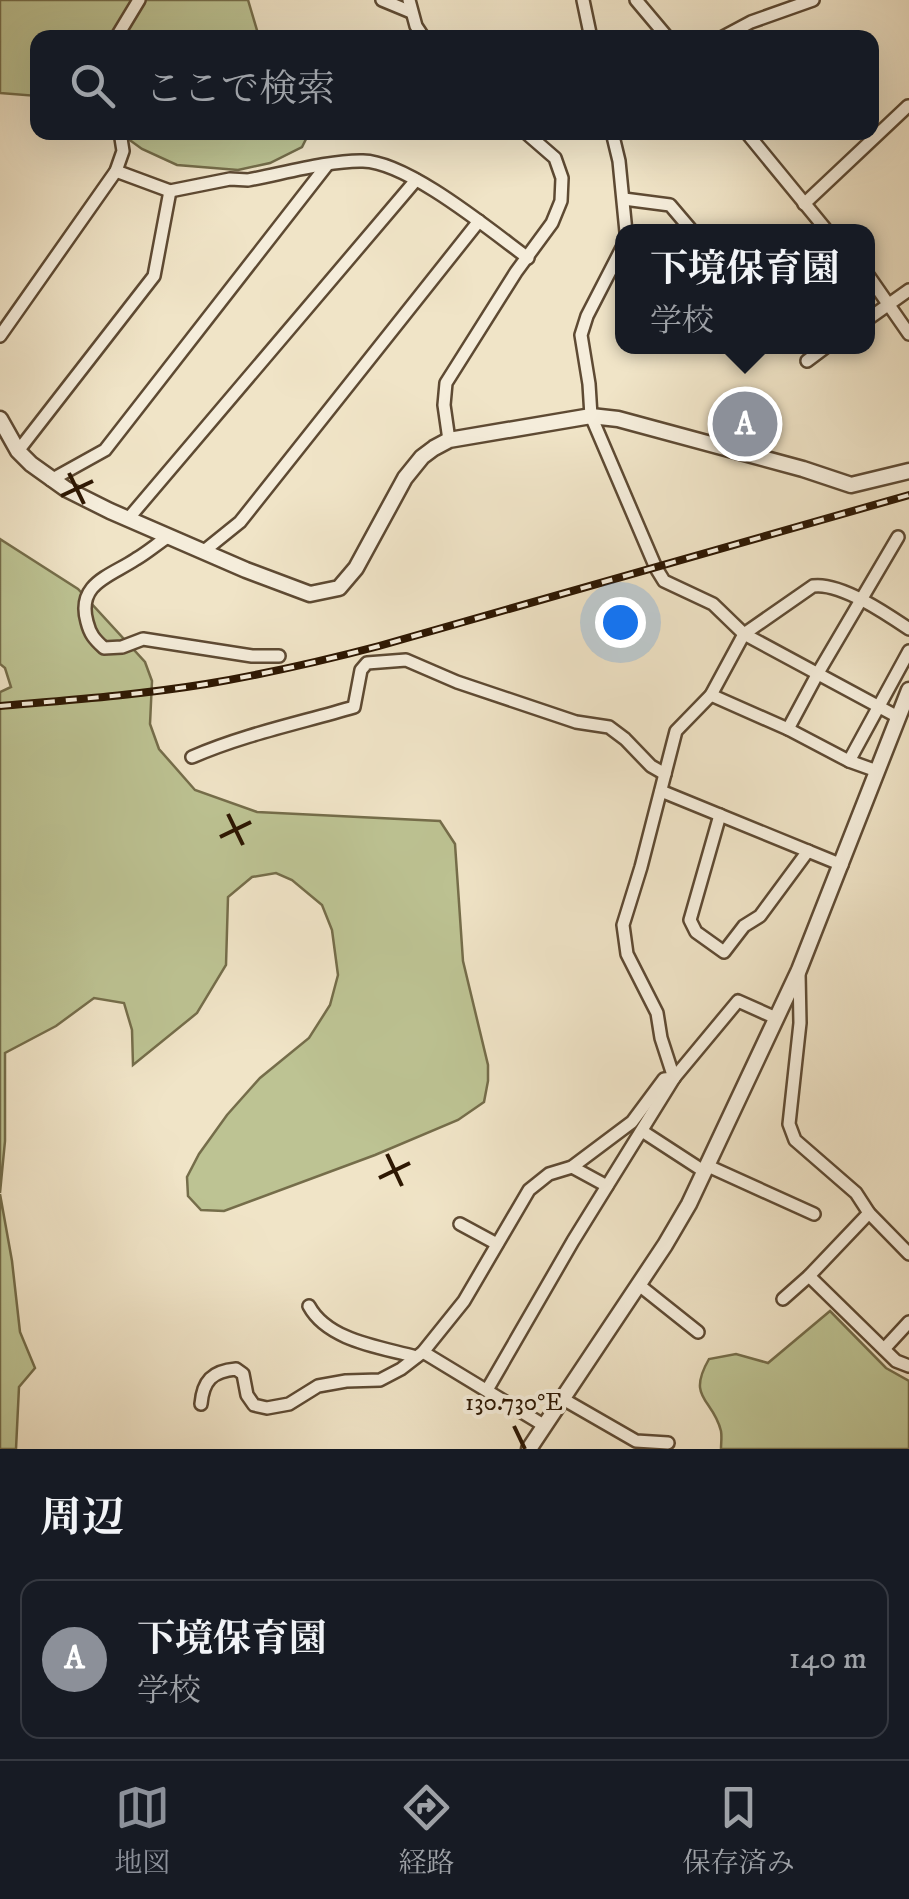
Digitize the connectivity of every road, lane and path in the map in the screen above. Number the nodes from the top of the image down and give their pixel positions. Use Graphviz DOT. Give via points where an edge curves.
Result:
graph roads {
  1 [pos="138,0"];
  2 [pos="382,0"];
  3 [pos="583,0"];
  4 [pos="636,0"];
  5 [pos="813,0"];
  6 [pos="410,6"];
  7 [pos="121,30"];
  8 [pos="420,30"];
  9 [pos="589,30"];
  10 [pos="661,30"];
  11 [pos="736,30"];
  12 [pos="908,106"];
  13 [pos="879,133"];
  14 [pos="121,140"];
  15 [pos="534,140"];
  16 [pos="614,140"];
  17 [pos="752,140"];
  18 [pos="872,140"];
  19 [pos="327,165"];
  20 [pos="116,170"];
  21 [pos="416,180"];
  22 [pos="170,191"];
  23 [pos="624,199"];
  24 [pos="804,204"];
  25 [pos="479,221"];
  26 [pos="628,224"];
  27 [pos="686,224"];
  28 [pos="821,224"];
  29 [pos="528,258"];
  30 [pos="615,262"];
  31 [pos="875,286"];
  32 [pos="909,290"];
  33 [pos="888,304"];
  34 [pos="875,313"];
  35 [pos="909,334"];
  36 [pos="0,336"];
  37 [pos="816,354"];
  38 [pos="807,360"];
  39 [pos="591,416"];
  40 [pos="0,419"];
  41 [pos="449,440"];
  42 [pos="18,451"];
  43 [pos="909,471"];
  44 [pos="50,480"];
  45 [pos="128,519"];
  46 [pos="170,536"];
  47 [pos="898,537"];
  48 [pos="204,551"];
  49 [pos="860,600"];
  50 [pos="909,629"];
  51 [pos="744,634"];
  52 [pos="909,650"];
  53 [pos="278,656"];
  54 [pos="818,673"];
  55 [pos="909,690"];
  56 [pos="711,696"];
  57 [pos="878,706"];
  58 [pos="898,717"];
  59 [pos="788,730"];
  60 [pos="192,757"];
  61 [pos="849,761"];
  62 [pos="877,771"];
  63 [pos="666,774"];
  64 [pos="661,791"];
  65 [pos="720,815"];
  66 [pos="808,852"];
  67 [pos="842,865"];
  68 [pos="798,970"];
  69 [pos="776,1018"];
  70 [pos="674,1078"];
  71 [pos="642,1131"];
  72 [pos="572,1167"];
  73 [pos="707,1169"];
  74 [pos="608,1186"];
  75 [pos="869,1213"];
  76 [pos="814,1214"];
  77 [pos="460,1224"];
  78 [pos="498,1244"];
  79 [pos="909,1254"];
  80 [pos="809,1276"];
  81 [pos="639,1285"];
  82 [pos="783,1300"];
  83 [pos="309,1306"];
  84 [pos="909,1322"];
  85 [pos="698,1332"];
  86 [pos="884,1349"];
  87 [pos="419,1354"];
  88 [pos="909,1366"];
  89 [pos="487,1390"];
  90 [pos="563,1398"];
  91 [pos="200,1404"];
  92 [pos="545,1426"];
  93 [pos="668,1443"];
  94 [pos="529,1449"];
  1 -- 7 [label="street"];
  2 -- 6 [label="street"];
  3 -- 9 [label="street"];
  4 -- 10 [label="street"];
  5 -- 11 [label="street"];
  6 -- 8 [label="street"];
  12 -- 13 [label="street"];
  14 -- 20 [label="street"];
  15 -- 29 [label="street" via="555,158 561,201"];
  16 -- 23 [label="street"];
  17 -- 24 [label="street"];
  18 -- 24 [label="street"];
  19 -- 21 [label="street" via="364,160"];
  19 -- 22 [label="street"];
  19 -- 44 [label="street" via="105,450"];
  20 -- 22 [label="street"];
  20 -- 36 [label="street"];
  21 -- 25 [label="street"];
  21 -- 45 [label="street"];
  22 -- 42 [label="street" via="154,276"];
  23 -- 26 [label="street"];
  23 -- 27 [label="street" via="670,204"];
  24 -- 28 [label="street"];
  25 -- 29 [label="street"];
  25 -- 48 [label="street" via="240,522"];
  29 -- 41 [label="street" via="446,383"];
  30 -- 39 [label="street" via="582,335"];
  31 -- 33 [label="street"];
  32 -- 33 [label="street"];
  33 -- 34 [label="street"];
  33 -- 35 [label="street"];
  37 -- 38 [label="street"];
  39 -- 41 [label="street"];
  39 -- 43 [label="street" via="851,485"];
  39 -- 51 [label="street" via="664,581 713,604"];
  40 -- 42 [label="street"];
  41 -- 48 [label="street" via="405,478 339,588 298,591"];
  42 -- 44 [label="street"];
  44 -- 45 [label="street"];
  45 -- 46 [label="street"];
  46 -- 48 [label="street"];
  46 -- 53 [label="street" via="86,594 91,636 104,648 142,640"];
  47 -- 49 [label="street"];
  49 -- 50 [label="street"];
  49 -- 51 [label="street" via="812,586"];
  49 -- 54 [label="street"];
  51 -- 54 [label="street"];
  51 -- 56 [label="street"];
  52 -- 57 [label="street"];
  54 -- 57 [label="street"];
  54 -- 59 [label="street"];
  55 -- 58 [label="street"];
  56 -- 59 [label="street"];
  56 -- 63 [label="street" via="676,732"];
  57 -- 58 [label="street"];
  57 -- 61 [label="street"];
  58 -- 62 [label="street"];
  59 -- 61 [label="street"];
  60 -- 63 [label="street" via="354,707 360,670 406,660 576,722 609,726"];
  61 -- 62 [label="street"];
  62 -- 67 [label="street"];
  63 -- 64 [label="street"];
  64 -- 65 [label="street"];
  64 -- 70 [label="street" via="623,925 627,954 657,1012"];
  65 -- 66 [label="street"];
  65 -- 66 [label="street" via="690,920 724,952"];
  66 -- 67 [label="street"];
  67 -- 68 [label="street"];
  68 -- 69 [label="street"];
  68 -- 75 [label="street" via="800,1022 788,1124 795,1140 856,1193"];
  69 -- 70 [label="street" via="738,1001"];
  69 -- 73 [label="street"];
  70 -- 71 [label="street"];
  70 -- 72 [label="street" via="664,1079 632,1122"];
  71 -- 73 [label="street"];
  71 -- 74 [label="street"];
  72 -- 74 [label="street"];
  72 -- 78 [label="street" via="529,1190"];
  73 -- 76 [label="street"];
  73 -- 81 [label="street"];
  74 -- 89 [label="street"];
  75 -- 79 [label="street"];
  75 -- 80 [label="street"];
  77 -- 78 [label="street"];
  78 -- 87 [label="street" via="464,1300"];
  80 -- 82 [label="street"];
  80 -- 86 [label="street"];
  81 -- 85 [label="street"];
  81 -- 90 [label="street"];
  83 -- 87 [label="street" via="324,1325 348,1337"];
  84 -- 86 [label="street"];
  86 -- 88 [label="street"];
  87 -- 89 [label="street"];
  87 -- 91 [label="street" via="380,1380 318,1386 289,1404 267,1408 247,1395 243,1374 226,1370 202,1388"];
  89 -- 92 [label="street"];
  90 -- 92 [label="street"];
  90 -- 93 [label="street" via="636,1441"];
  92 -- 94 [label="street"];
}
